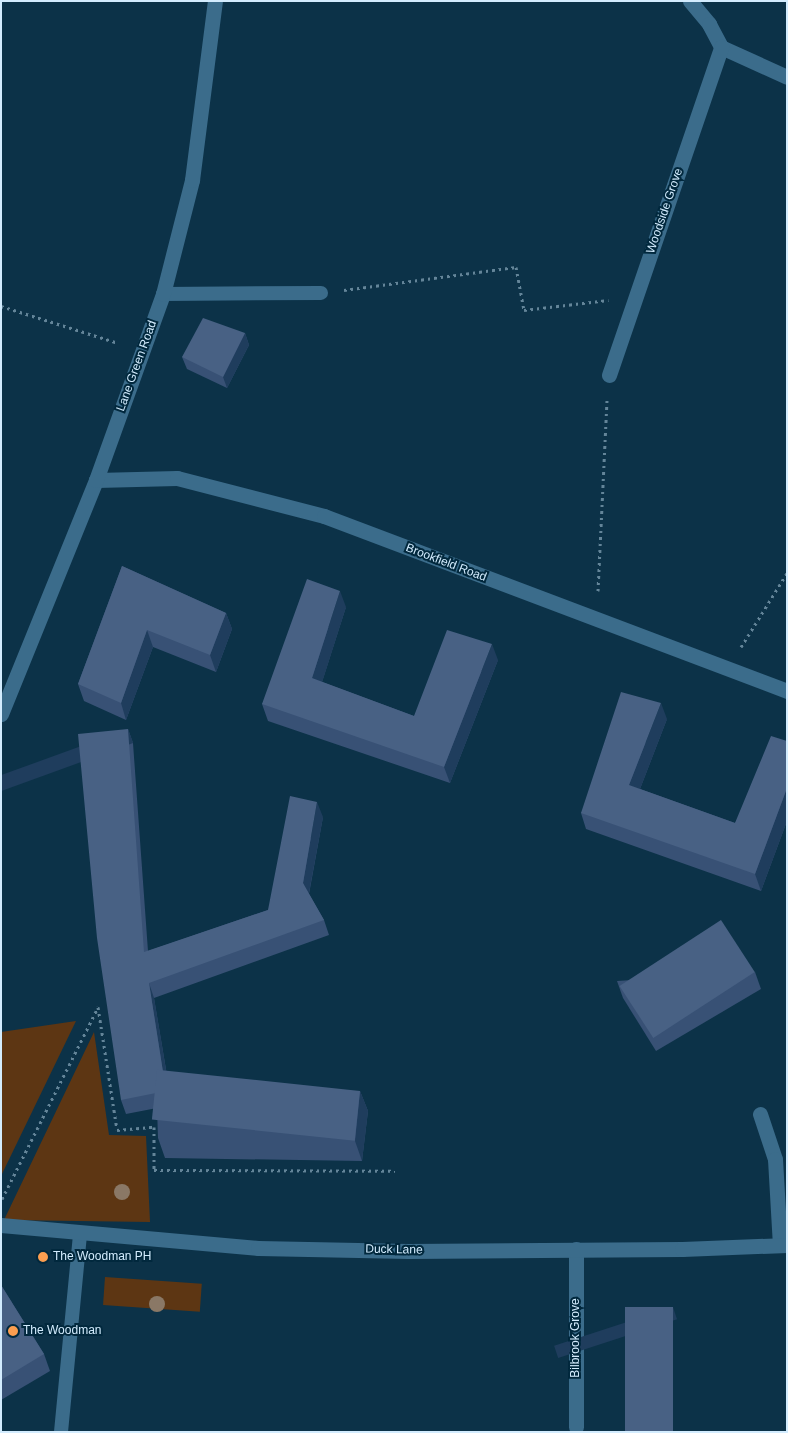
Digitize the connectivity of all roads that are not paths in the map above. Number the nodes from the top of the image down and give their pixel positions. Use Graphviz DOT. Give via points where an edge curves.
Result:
graph roads {
  1 [pos="215,1"];
  2 [pos="690,1"];
  3 [pos="721,47"];
  4 [pos="787,77"];
  5 [pos="321,293"];
  6 [pos="163,294"];
  7 [pos="609,375"];
  8 [pos="96,480"];
  9 [pos="787,691"];
  10 [pos="1,714"];
  11 [pos="760,1114"];
  12 [pos="1,1225"];
  13 [pos="80,1233"];
  14 [pos="783,1245"];
  15 [pos="576,1249"];
  16 [pos="576,1427"];
  17 [pos="61,1432"];
  1 -- 6 [label="street, Lane Green Road" via="192,180"];
  2 -- 3 [label="street" via="709,24"];
  3 -- 4 [label="street"];
  3 -- 7 [label="street, Woodside Grove"];
  5 -- 6 [label="lane"];
  6 -- 8 [label="street, Lane Green Road"];
  8 -- 9 [label="street, Brookfield Road" via="177,478 324,516"];
  8 -- 10 [label="street, Lane Green Road"];
  11 -- 14 [label="street" via="775,1159"];
  12 -- 13 [label="street, Duck Lane"];
  13 -- 15 [label="street, Duck Lane" via="258,1248 408,1251"];
  13 -- 17 [label="lane"];
  14 -- 15 [label="street, Duck Lane"];
  15 -- 16 [label="street, Bilbrook Grove"];
}
